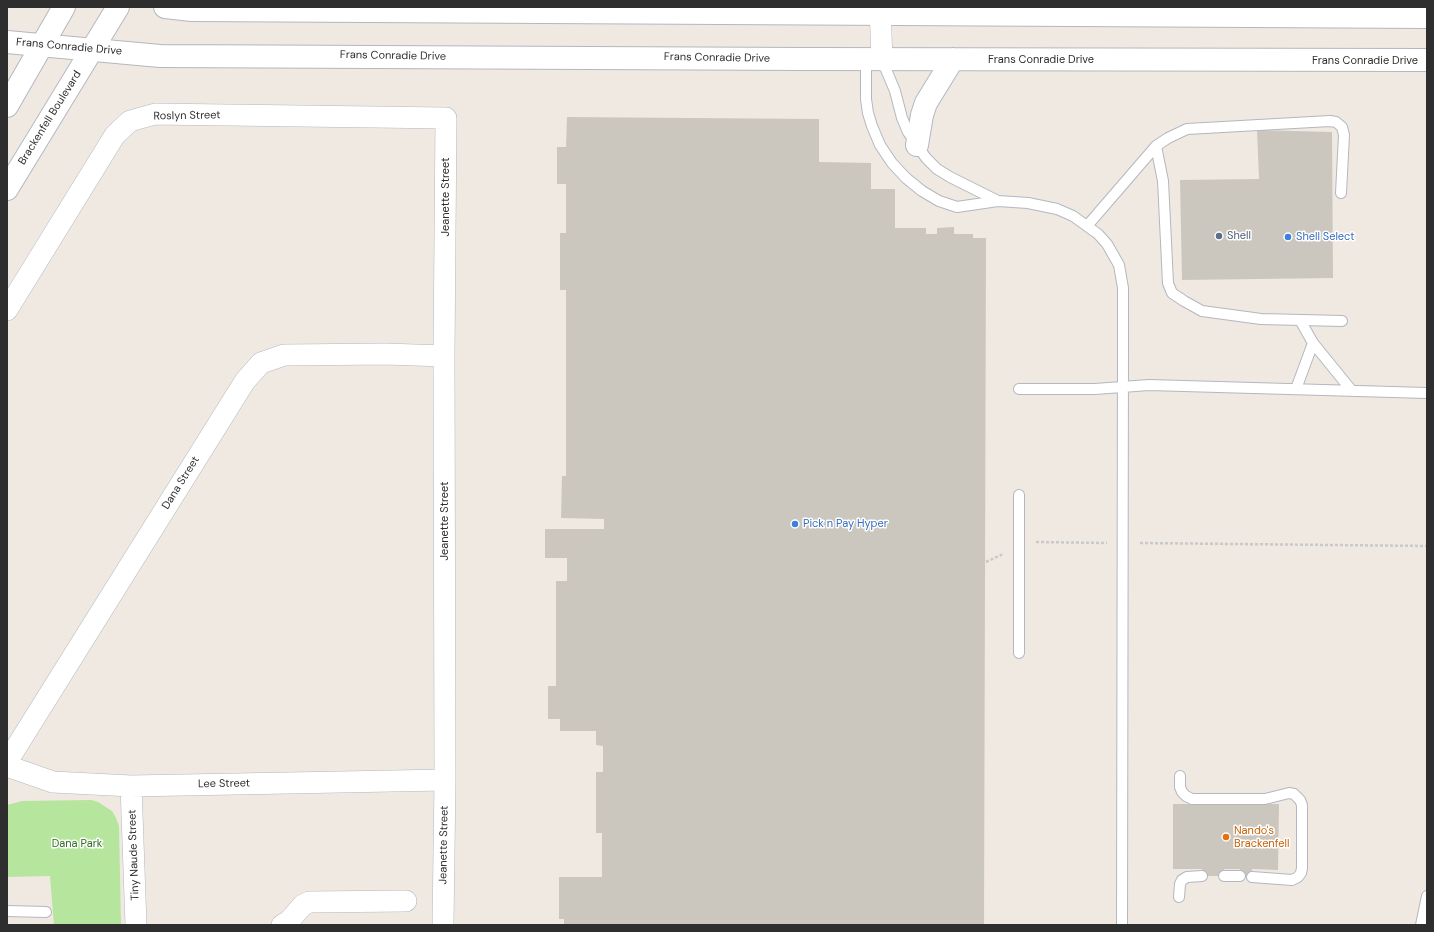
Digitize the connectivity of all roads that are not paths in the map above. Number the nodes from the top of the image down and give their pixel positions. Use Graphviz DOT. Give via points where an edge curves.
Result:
graph roads {
  1 [pos="64,7"];
  2 [pos="118,7"];
  3 [pos="165,7"];
  4 [pos="880,10"];
  5 [pos="1427,17"];
  6 [pos="7,42"];
  7 [pos="42,45"];
  8 [pos="92,50"];
  9 [pos="953,59"];
  10 [pos="874,60"];
  11 [pos="1427,60"];
  12 [pos="7,106"];
  13 [pos="446,118"];
  14 [pos="917,145"];
  15 [pos="1156,146"];
  16 [pos="7,189"];
  17 [pos="1341,193"];
  18 [pos="998,200"];
  19 [pos="1088,226"];
  20 [pos="7,310"];
  21 [pos="1300,320"];
  22 [pos="1342,321"];
  23 [pos="1313,343"];
  24 [pos="444,356"];
  25 [pos="1123,387"];
  26 [pos="1019,389"];
  27 [pos="1296,389"];
  28 [pos="1352,391"];
  29 [pos="1427,393"];
  30 [pos="1019,495"];
  31 [pos="1018,652"];
  32 [pos="7,762"];
  33 [pos="7,766"];
  34 [pos="1180,776"];
  35 [pos="445,780"];
  36 [pos="131,786"];
  37 [pos="1202,876"];
  38 [pos="1224,876"];
  39 [pos="1240,876"];
  40 [pos="1252,876"];
  41 [pos="1427,896"];
  42 [pos="1179,898"];
  43 [pos="406,901"];
  44 [pos="7,911"];
  45 [pos="46,912"];
  46 [pos="136,925"];
  47 [pos="282,925"];
  48 [pos="443,925"];
  49 [pos="1122,925"];
  50 [pos="1421,925"];
  1 -- 7 [label="street"];
  2 -- 8 [label="street, Brackenfell Boulevard"];
  3 -- 4 [label="street" via="200,10"];
  4 -- 5 [label="street"];
  4 -- 10 [label="street"];
  6 -- 7 [label="street, Frans Conradie Drive"];
  7 -- 8 [label="street, Frans Conradie Drive"];
  7 -- 12 [label="street"];
  8 -- 10 [label="street, Frans Conradie Drive" via="160,56"];
  8 -- 16 [label="street, Brackenfell Boulevard"];
  9 -- 10 [label="street, Frans Conradie Drive"];
  9 -- 11 [label="street, Frans Conradie Drive"];
  9 -- 14 [label="street" via="926,103"];
  10 -- 14 [label="lane" via="895,91 902,118"];
  10 -- 18 [label="lane" via="866,99 868,112 872,126 892,163 922,191 957,207"];
  13 -- 20 [label="street, Roslyn Street" via="155,114 130,121 115,135"];
  13 -- 24 [label="street, Jeanette Street"];
  14 -- 18 [label="lane" via="937,169"];
  15 -- 17 [label="lane" via="1187,128 1336,122 1342,127 1344,135"];
  15 -- 19 [label="lane"];
  15 -- 21 [label="lane" via="1163,181 1168,283 1172,293 1202,311 1262,319"];
  18 -- 19 [label="lane" via="1057,209"];
  19 -- 25 [label="lane" via="1107,244 1122,276"];
  21 -- 22 [label="lane"];
  21 -- 23 [label="lane"];
  23 -- 27 [label="lane"];
  23 -- 28 [label="lane"];
  24 -- 32 [label="street, Dana Street" via="284,355 262,363 245,381"];
  24 -- 35 [label="street, Jeanette Street"];
  25 -- 26 [label="lane"];
  25 -- 27 [label="lane" via="1149,385"];
  25 -- 49 [label="lane"];
  27 -- 28 [label="lane"];
  28 -- 29 [label="lane"];
  30 -- 31 [label="lane"];
  33 -- 36 [label="street, Lee Street" via="53,782"];
  34 -- 40 [label="lane" via="1182,792 1192,799 1264,799 1289,793 1300,800 1301,873 1292,880"];
  35 -- 36 [label="street, Lee Street"];
  35 -- 48 [label="street, Jeanette Street"];
  36 -- 46 [label="street, Tiny Naude Street"];
  37 -- 42 [label="lane" via="1186,877 1182,880"];
  38 -- 39 [label="lane"];
  41 -- 50 [label="lane"];
  43 -- 47 [label="street" via="309,902"];
  44 -- 45 [label="lane"];
}
